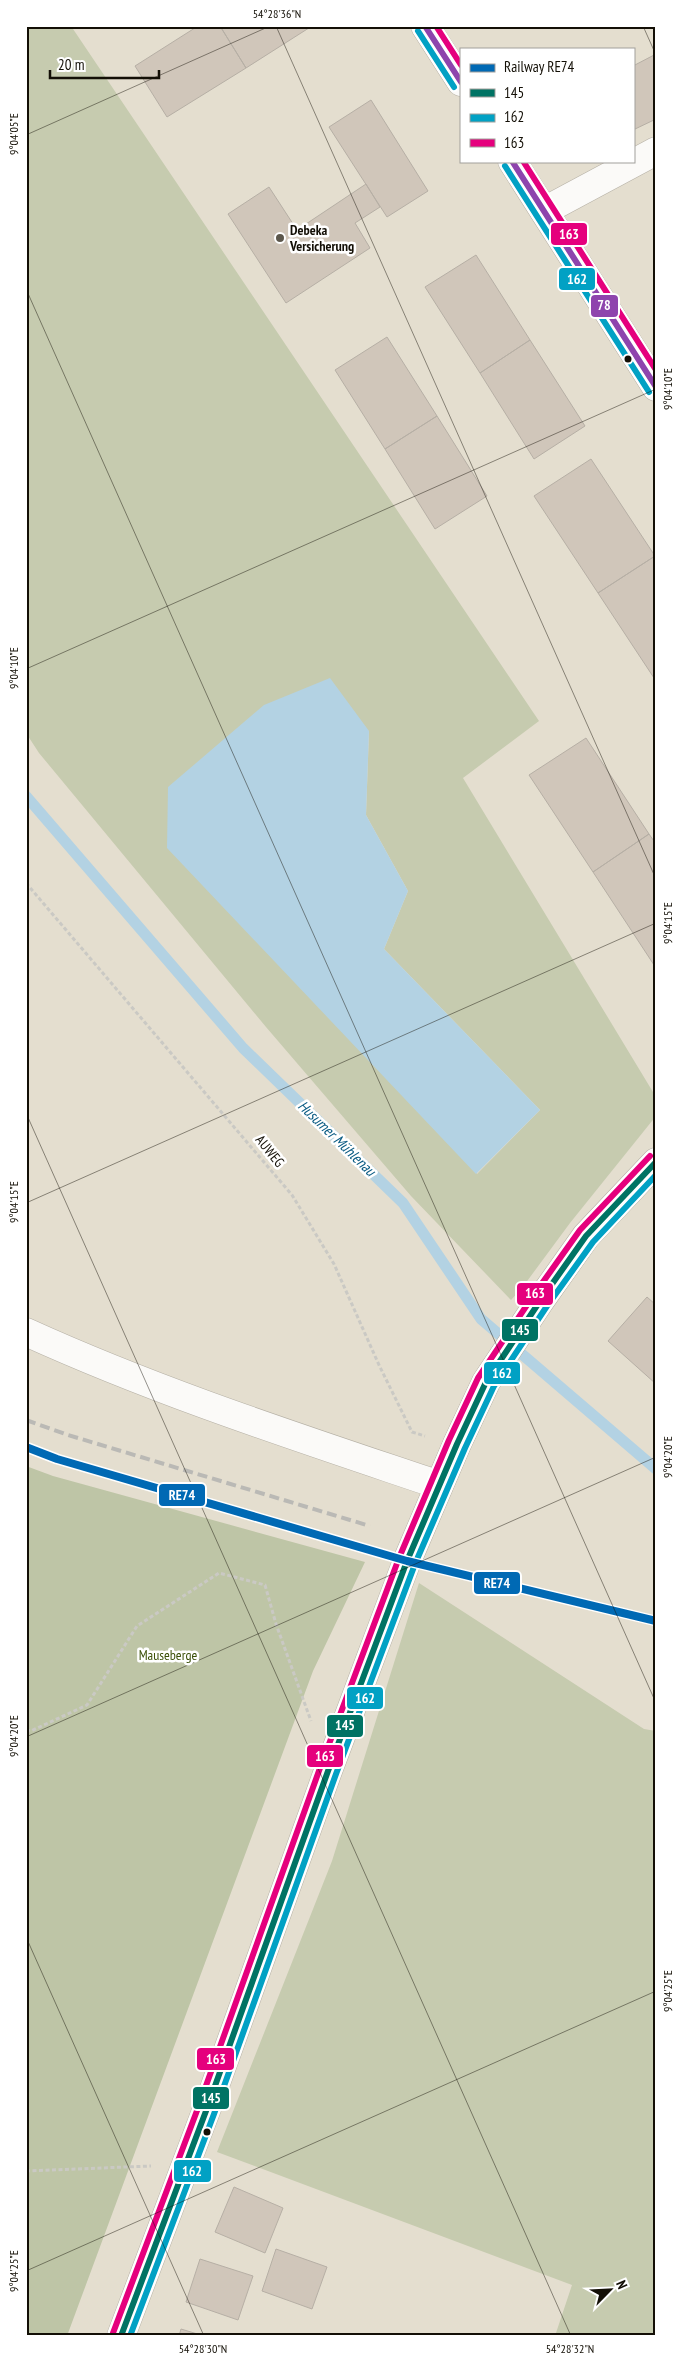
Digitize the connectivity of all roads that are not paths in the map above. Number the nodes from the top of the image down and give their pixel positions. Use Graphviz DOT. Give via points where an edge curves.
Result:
graph roads {
  1 [pos="425,26"];
  2 [pos="460,80"];
  3 [pos="656,151"];
  4 [pos="513,162"];
  5 [pos="544,211"];
  6 [pos="656,387"];
  7 [pos="656,1162"];
  8 [pos="26,1332"];
  9 [pos="439,1485"];
  10 [pos="121,2336"];
  1 -- 2 [label="main road"];
  3 -- 5 [label="main road"];
  4 -- 5 [label="main road"];
  5 -- 6 [label="main road"];
  7 -- 9 [label="main road" via="586,1236 486,1382"];
  8 -- 9 [label="main road" via="116,1372"];
  9 -- 10 [label="main road" via="342,1734"];
}
